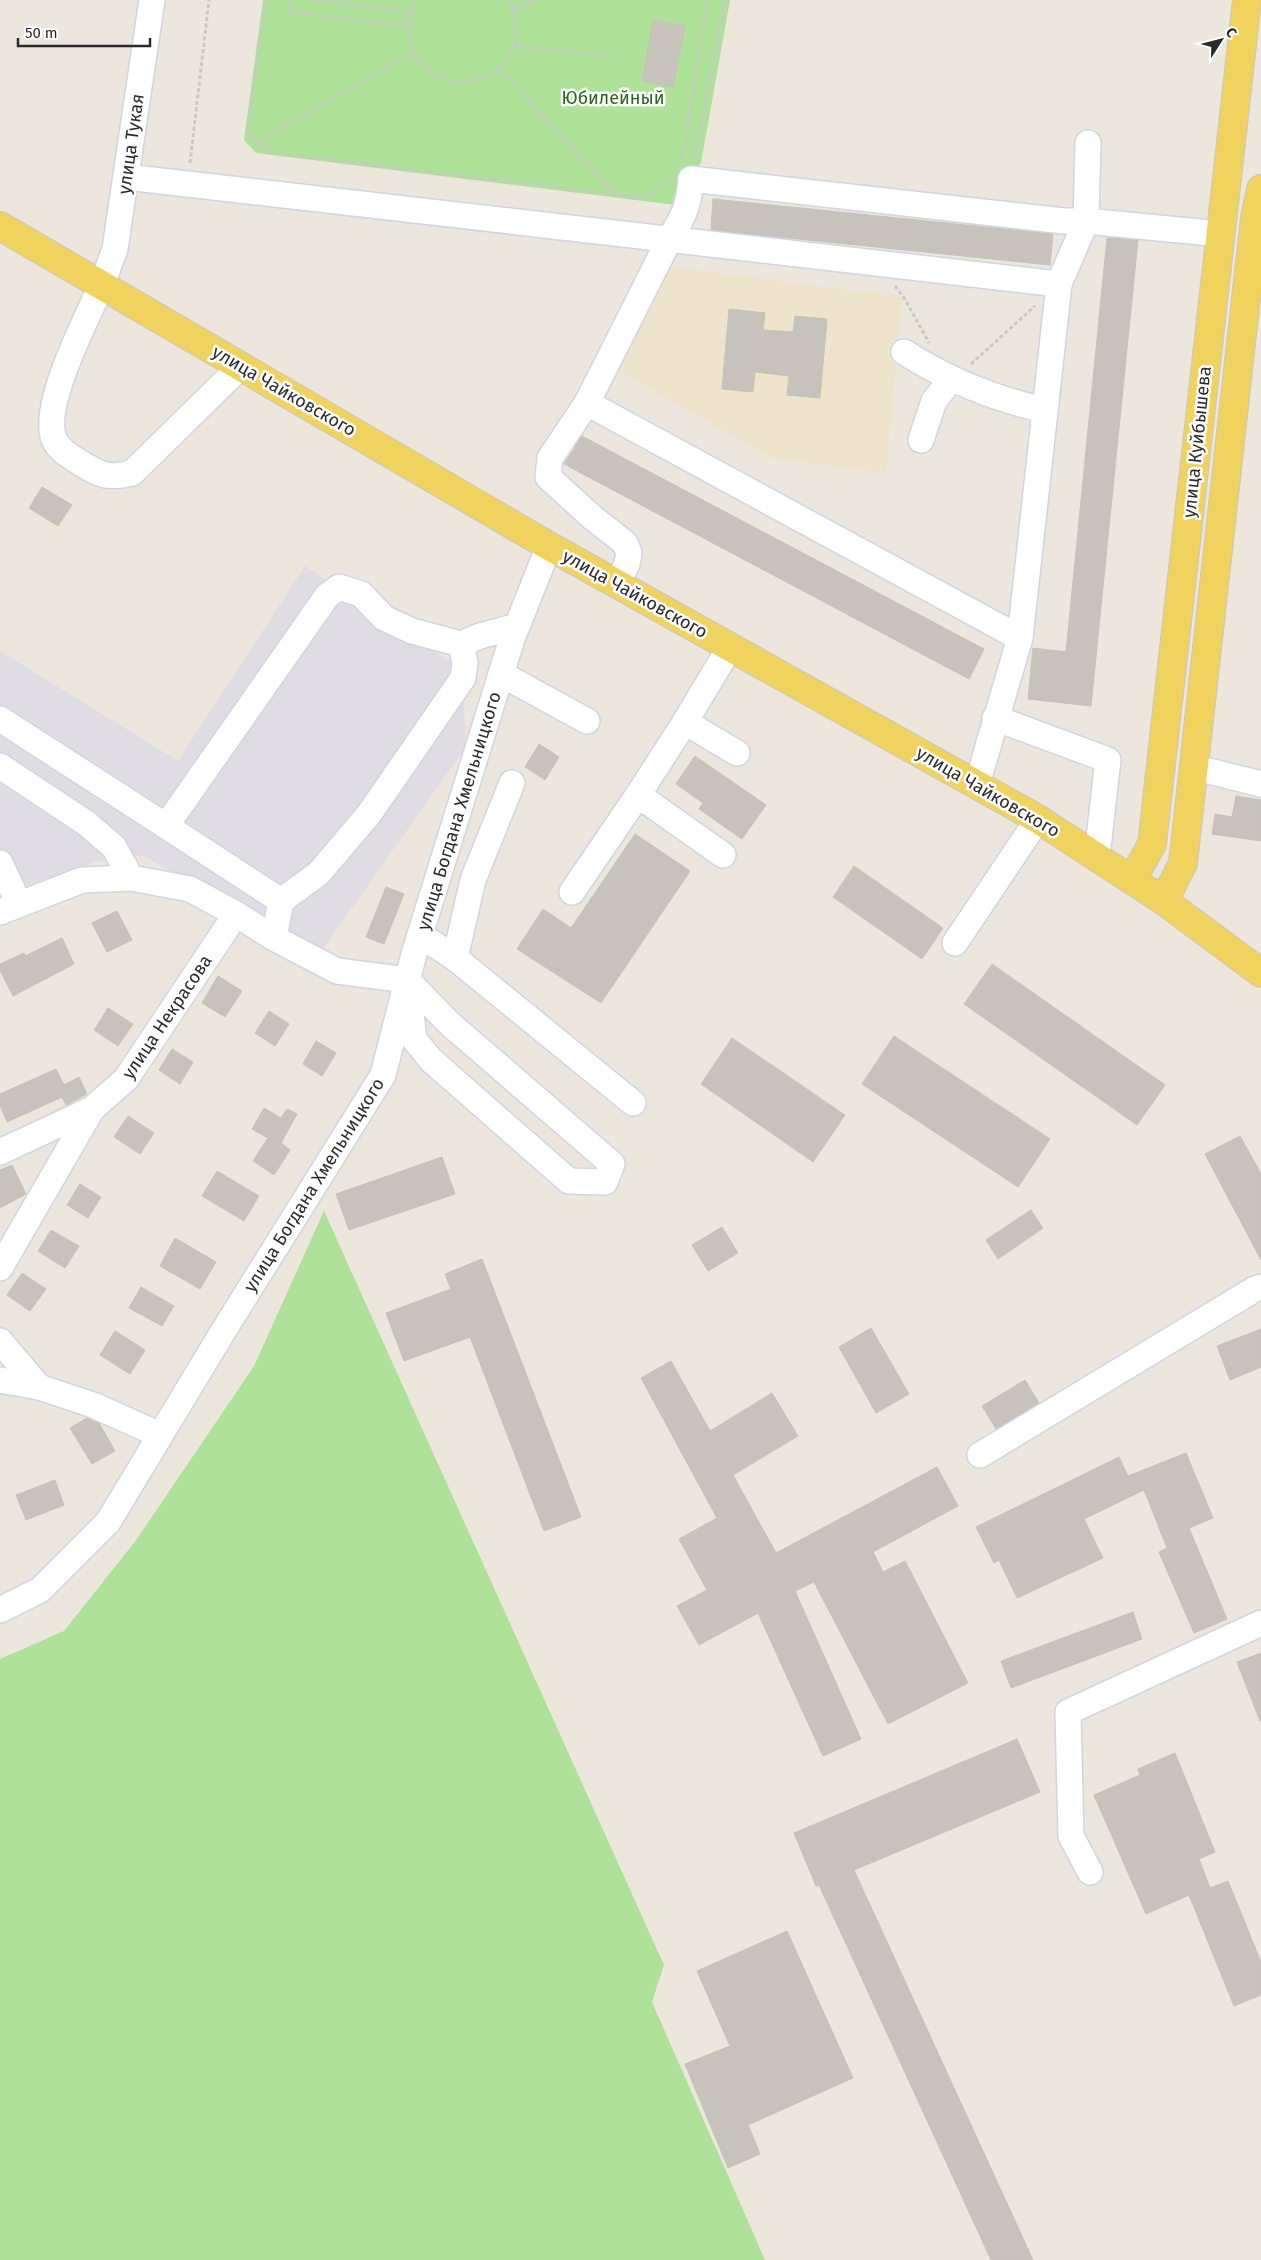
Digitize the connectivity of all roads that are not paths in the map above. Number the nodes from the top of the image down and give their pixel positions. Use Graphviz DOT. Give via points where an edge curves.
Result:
graph roads {
  1 [pos="152,0"];
  2 [pos="1247,0"];
  3 [pos="1088,143"];
  4 [pos="126,177"];
  5 [pos="1261,189"];
  6 [pos="1086,221"];
  7 [pos="0,226"];
  8 [pos="1221,234"];
  9 [pos="670,238"];
  10 [pos="1059,284"];
  11 [pos="102,285"];
  12 [pos="904,352"];
  13 [pos="241,366"];
  14 [pos="947,377"];
  15 [pos="587,403"];
  16 [pos="1045,410"];
  17 [pos="921,440"];
  18 [pos="549,546"];
  19 [pos="617,584"];
  20 [pos="517,626"];
  21 [pos="1020,638"];
  22 [pos="461,644"];
  23 [pos="730,647"];
  24 [pos="501,674"];
  25 [pos="995,718"];
  26 [pos="0,719"];
  27 [pos="587,721"];
  28 [pos="685,722"];
  29 [pos="737,753"];
  30 [pos="0,766"];
  31 [pos="1193,767"];
  32 [pos="512,783"];
  33 [pos="977,784"];
  34 [pos="1261,784"];
  35 [pos="638,795"];
  36 [pos="1038,819"];
  37 [pos="166,826"];
  38 [pos="723,855"];
  39 [pos="1096,856"];
  40 [pos="0,863"];
  41 [pos="131,878"];
  42 [pos="1132,880"];
  43 [pos="572,892"];
  44 [pos="281,901"];
  45 [pos="1164,901"];
  46 [pos="9,908"];
  47 [pos="236,914"];
  48 [pos="420,935"];
  49 [pos="274,938"];
  50 [pos="955,943"];
  51 [pos="455,958"];
  52 [pos="1260,969"];
  53 [pos="407,980"];
  54 [pos="633,1103"];
  55 [pos="92,1109"];
  56 [pos="0,1152"];
  57 [pos="0,1268"];
  58 [pos="1261,1287"];
  59 [pos="0,1342"];
  60 [pos="0,1380"];
  61 [pos="39,1387"];
  62 [pos="160,1435"];
  63 [pos="980,1455"];
  64 [pos="0,1610"];
  65 [pos="1261,1623"];
  66 [pos="1090,1872"];
  1 -- 4 [label="street, улица Тукая"];
  2 -- 8 [label="main road, улица Куйбышева"];
  3 -- 6 [label="street"];
  4 -- 9 [label="street"];
  4 -- 11 [label="street, улица Тукая" via="115,249"];
  5 -- 31 [label="main road, улица Куйбышева" via="1255,218"];
  6 -- 8 [label="street"];
  6 -- 9 [label="street" via="1055,220 683,172 687,210"];
  6 -- 10 [label="street"];
  7 -- 11 [label="main road, улица Чайковского"];
  8 -- 42 [label="main road, улица Куйбышева" via="1152,844"];
  9 -- 10 [label="street"];
  9 -- 15 [label="street"];
  10 -- 16 [label="street"];
  11 -- 13 [label="main road, улица Чайковского"];
  11 -- 13 [label="street, улица Тукая" via="64,366 51,421 54,440 63,452 101,476 132,473"];
  12 -- 14 [label="street"];
  13 -- 18 [label="main road, улица Чайковского"];
  14 -- 16 [label="street" via="1011,403"];
  14 -- 17 [label="street" via="934,401"];
  15 -- 19 [label="street" via="550,458 548,477 625,543 629,553 627,564"];
  15 -- 21 [label="street"];
  16 -- 21 [label="street"];
  18 -- 19 [label="main road, улица Чайковского"];
  18 -- 20 [label="street, улица Богдана Хмельницкого"];
  19 -- 23 [label="main road, улица Чайковского"];
  20 -- 22 [label="street"];
  20 -- 24 [label="street, улица Богдана Хмельницкого"];
  21 -- 25 [label="street"];
  22 -- 37 [label="street" via="412,632 384,618 361,594 339,587 327,596"];
  22 -- 44 [label="street" via="465,663 463,678 369,814 319,873"];
  23 -- 28 [label="street"];
  23 -- 33 [label="main road, улица Чайковского"];
  24 -- 27 [label="street"];
  24 -- 48 [label="street, улица Богдана Хмельницкого"];
  25 -- 33 [label="street"];
  25 -- 39 [label="street" via="1108,760"];
  26 -- 37 [label="street"];
  28 -- 29 [label="street"];
  28 -- 35 [label="street"];
  30 -- 41 [label="street" via="93,829 114,847"];
  31 -- 34 [label="street"];
  31 -- 45 [label="main road, улица Куйбышева" via="1183,863"];
  32 -- 51 [label="street" via="473,880"];
  33 -- 36 [label="main road, улица Чайковского"];
  35 -- 38 [label="street"];
  35 -- 43 [label="street"];
  36 -- 39 [label="main road, улица Чайковского"];
  36 -- 50 [label="street"];
  37 -- 44 [label="street"];
  39 -- 42 [label="main road, улица Чайковского"];
  40 -- 46 [label="street"];
  41 -- 46 [label="street" via="82,880"];
  41 -- 47 [label="street" via="190,889"];
  42 -- 45 [label="main road, улица Чайковского"];
  44 -- 49 [label="street"];
  45 -- 52 [label="main road, улица Чайковского"];
  47 -- 49 [label="street"];
  47 -- 55 [label="street, улица Некрасова" via="126,1080"];
  48 -- 51 [label="street"];
  48 -- 53 [label="street, улица Богдана Хмельницкого"];
  49 -- 53 [label="street" via="337,971"];
  51 -- 54 [label="street"];
  53 -- 53 [label="street" via="450,1024 612,1164 604,1182 569,1181 431,1060 414,1039"];
  53 -- 62 [label="street, улица Богдана Хмельницкого" via="383,1075"];
  55 -- 56 [label="street"];
  55 -- 57 [label="street, улица Некрасова"];
  58 -- 63 [label="street" via="1254,1288"];
  59 -- 61 [label="street"];
  60 -- 61 [label="street"];
  61 -- 62 [label="street" via="93,1405"];
  62 -- 64 [label="street, улица Богдана Хмельницкого" via="108,1522 40,1590"];
  65 -- 66 [label="street" via="1068,1712 1071,1836"];
}
